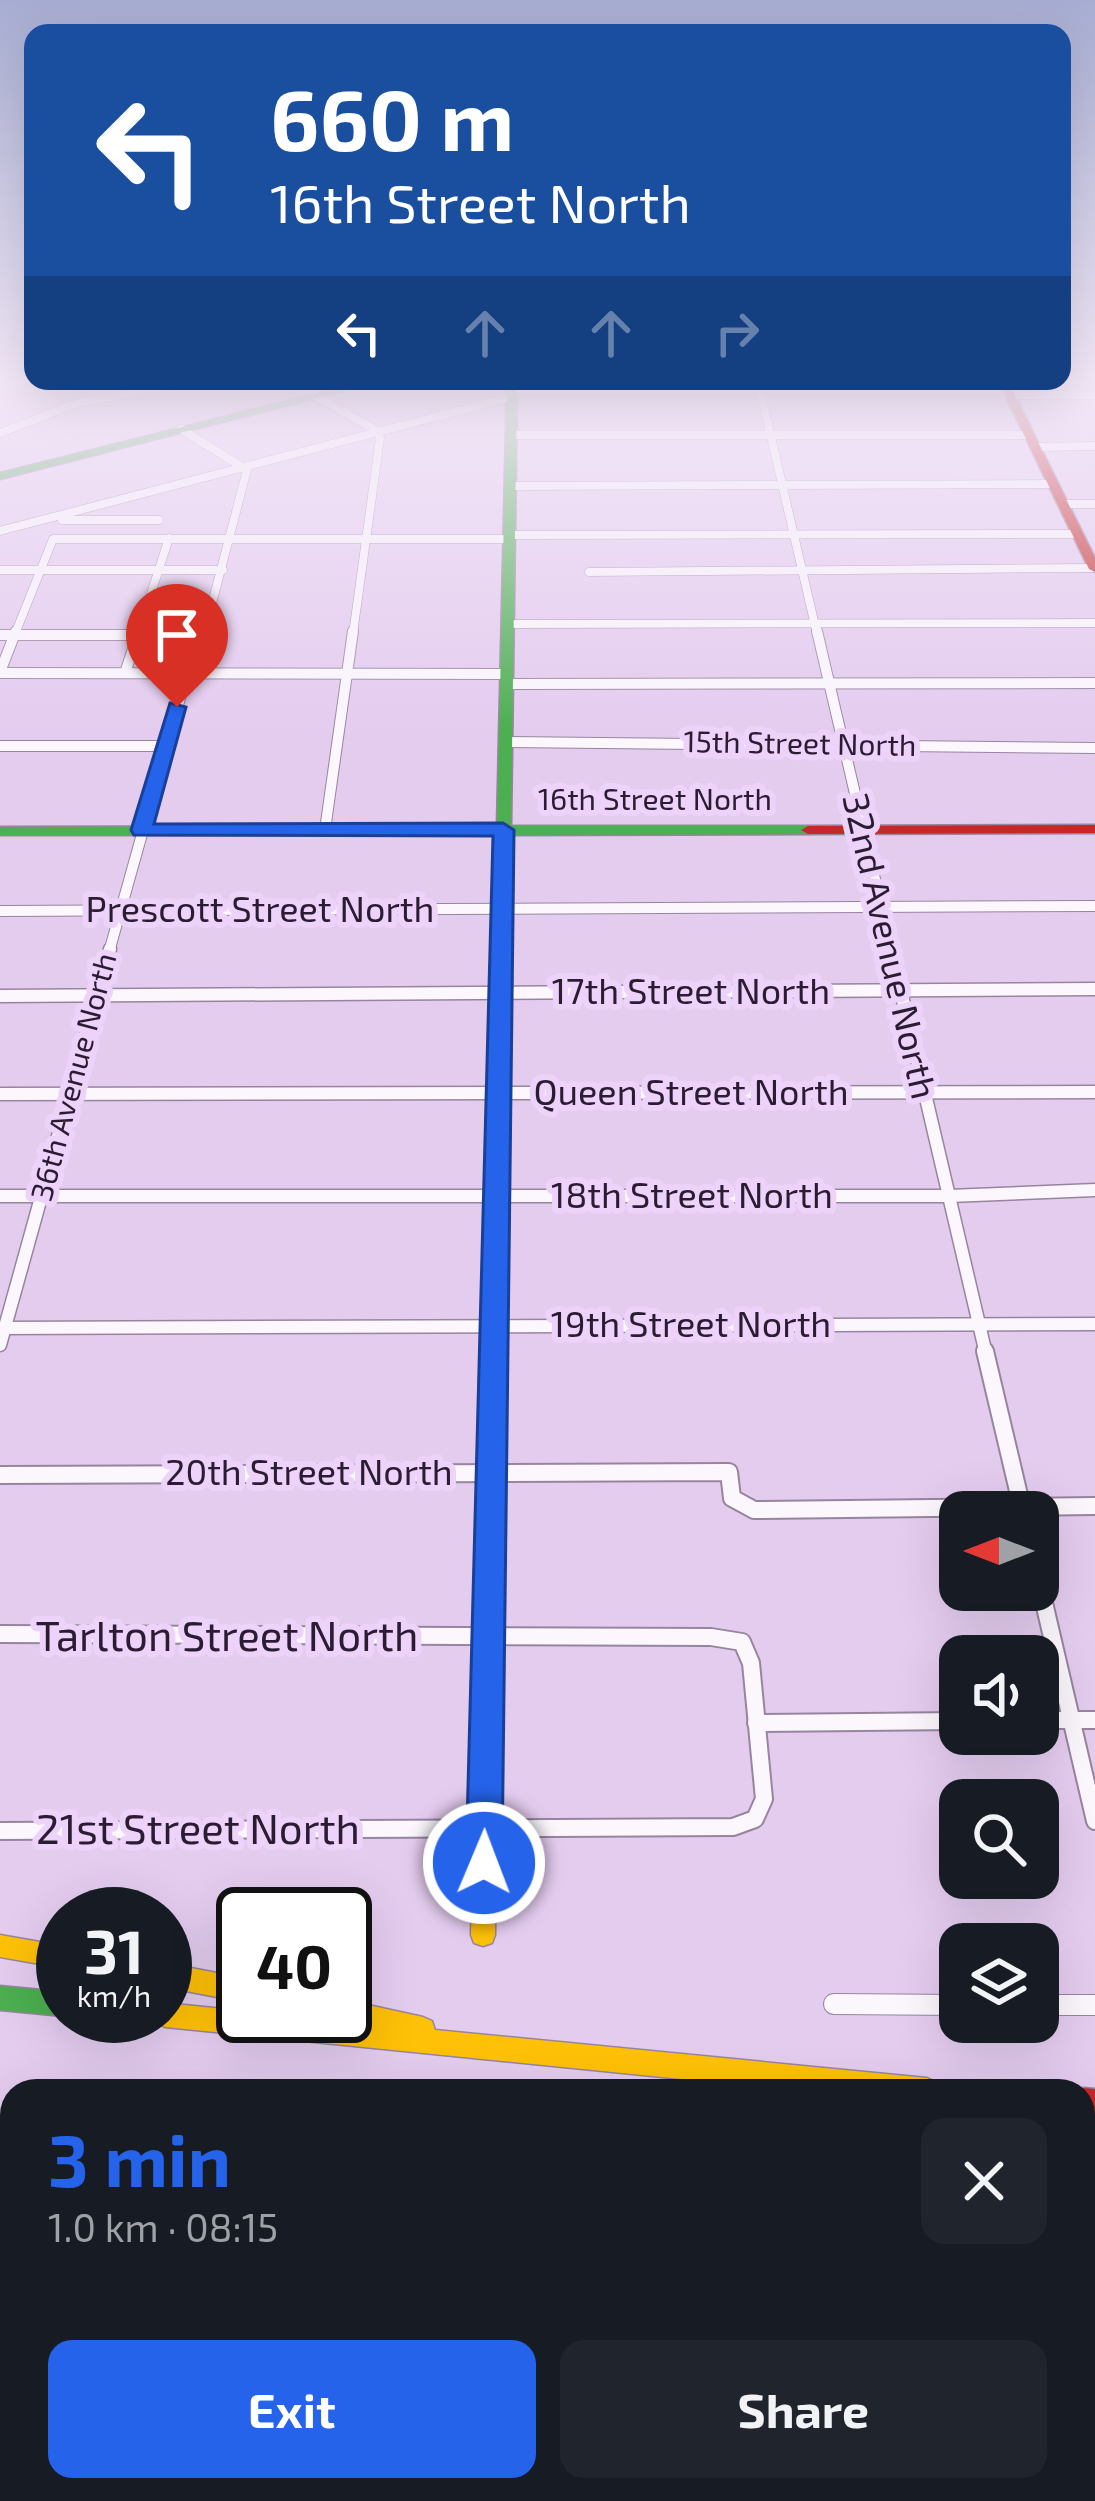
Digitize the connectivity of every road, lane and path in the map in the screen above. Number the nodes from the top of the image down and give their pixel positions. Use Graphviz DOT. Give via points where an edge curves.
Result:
graph roads {
  1 [pos="126,497"];
  2 [pos="241,497"];
  3 [pos="371,497"];
  4 [pos="510,497"];
  5 [pos="786,497"];
  6 [pos="1059,497"];
  7 [pos="1063,504"];
  8 [pos="1095,504"];
  9 [pos="38,520"];
  10 [pos="159,520"];
  11 [pos="0,531"];
  12 [pos="1078,534"];
  13 [pos="795,535"];
  14 [pos="508,537"];
  15 [pos="169,538"];
  16 [pos="231,538"];
  17 [pos="366,540"];
  18 [pos="0,569"];
  19 [pos="42,569"];
  20 [pos="1095,569"];
  21 [pos="158,570"];
  22 [pos="223,570"];
  23 [pos="589,572"];
  24 [pos="803,572"];
  25 [pos="1095,623"];
  26 [pos="507,624"];
  27 [pos="815,624"];
  28 [pos="0,635"];
  29 [pos="15,635"];
  30 [pos="138,635"];
  31 [pos="204,635"];
  32 [pos="0,673"];
  33 [pos="125,673"];
  34 [pos="187,673"];
  35 [pos="348,674"];
  36 [pos="506,679"];
  37 [pos="1095,683"];
  38 [pos="829,684"];
  39 [pos="505,742"];
  40 [pos="842,744"];
  41 [pos="0,746"];
  42 [pos="166,746"];
  43 [pos="1095,748"];
  44 [pos="1095,829"];
  45 [pos="141,830"];
  46 [pos="325,830"];
  47 [pos="503,830"];
  48 [pos="863,830"];
  49 [pos="0,831"];
  50 [pos="880,905"];
  51 [pos="1095,906"];
  52 [pos="502,907"];
  53 [pos="0,911"];
  54 [pos="119,911"];
  55 [pos="901,989"];
  56 [pos="1095,989"];
  57 [pos="500,992"];
  58 [pos="0,996"];
  59 [pos="96,996"];
  60 [pos="499,1091"];
  61 [pos="924,1091"];
  62 [pos="1095,1092"];
  63 [pos="0,1094"];
  64 [pos="69,1094"];
  65 [pos="1095,1190"];
  66 [pos="496,1194"];
  67 [pos="0,1196"];
  68 [pos="41,1196"];
  69 [pos="949,1196"];
  70 [pos="979,1323"];
  71 [pos="494,1324"];
  72 [pos="1095,1324"];
  73 [pos="2,1328"];
  74 [pos="0,1345"];
  75 [pos="491,1471"];
  76 [pos="0,1475"];
  77 [pos="1018,1491"];
  78 [pos="1095,1506"];
  79 [pos="1059,1507"];
  80 [pos="939,1509"];
  81 [pos="1046,1611"];
  82 [pos="0,1634"];
  83 [pos="488,1637"];
  84 [pos="1059,1720"];
  85 [pos="1071,1720"];
  86 [pos="1095,1720"];
  87 [pos="939,1721"];
  88 [pos="756,1723"];
  89 [pos="1095,1821"];
  90 [pos="485,1827"];
  91 [pos="0,1831"];
  92 [pos="483,1935"];
  93 [pos="0,1946"];
  94 [pos="36,1952"];
  95 [pos="0,1998"];
  96 [pos="36,2001"];
  97 [pos="834,2004"];
  98 [pos="939,2005"];
  99 [pos="1059,2005"];
  100 [pos="1095,2005"];
  101 [pos="372,2017"];
  102 [pos="192,2018"];
  103 [pos="572,2058"];
  104 [pos="798,2079"];
  1 -- 9 [label="street"];
  2 -- 16 [label="street, 36th Avenue North"];
  3 -- 17 [label="street"];
  4 -- 14 [label="main road"];
  5 -- 13 [label="street, 32nd Avenue North"];
  6 -- 7 [label="main road"];
  7 -- 8 [label="street"];
  7 -- 12 [label="main road"];
  9 -- 10 [label="street"];
  9 -- 11 [label="street"];
  12 -- 13 [label="street"];
  12 -- 20 [label="main road"];
  13 -- 14 [label="street"];
  13 -- 24 [label="street, 32nd Avenue North"];
  14 -- 17 [label="street"];
  14 -- 26 [label="main road"];
  15 -- 16 [label="street"];
  15 -- 19 [label="street" via="53,539"];
  15 -- 21 [label="street"];
  16 -- 17 [label="street"];
  16 -- 22 [label="street, 36th Avenue North"];
  17 -- 35 [label="street"];
  18 -- 19 [label="street"];
  19 -- 21 [label="street"];
  19 -- 29 [label="street"];
  20 -- 24 [label="street"];
  21 -- 22 [label="street"];
  21 -- 30 [label="street"];
  22 -- 31 [label="street, 36th Avenue North"];
  23 -- 24 [label="street"];
  24 -- 27 [label="street, 32nd Avenue North"];
  25 -- 27 [label="street"];
  26 -- 27 [label="street"];
  26 -- 36 [label="main road"];
  27 -- 38 [label="street, 32nd Avenue North"];
  28 -- 29 [label="street"];
  29 -- 30 [label="street"];
  29 -- 32 [label="street"];
  30 -- 31 [label="street"];
  30 -- 33 [label="street"];
  31 -- 34 [label="street, 36th Avenue North"];
  32 -- 33 [label="street"];
  33 -- 34 [label="street"];
  34 -- 35 [label="street"];
  34 -- 42 [label="street, 36th Avenue North"];
  35 -- 36 [label="street"];
  35 -- 46 [label="street"];
  36 -- 38 [label="street"];
  36 -- 39 [label="main road"];
  37 -- 38 [label="street"];
  38 -- 40 [label="street, 32nd Avenue North"];
  39 -- 40 [label="street, 15th Street North"];
  39 -- 47 [label="main road"];
  40 -- 43 [label="street, 15th Street North"];
  40 -- 48 [label="street, 32nd Avenue North"];
  41 -- 42 [label="street"];
  42 -- 45 [label="street, 36th Avenue North"];
  44 -- 48 [label="main road, 16th Street North"];
  45 -- 46 [label="main road, 16th Street North"];
  45 -- 49 [label="main road, 16th Street North"];
  45 -- 54 [label="street, 36th Avenue North"];
  46 -- 47 [label="main road, 16th Street North"];
  47 -- 48 [label="main road, 16th Street North"];
  47 -- 52 [label="main road"];
  48 -- 50 [label="street, 32nd Avenue North"];
  50 -- 51 [label="street, Prescott Street North"];
  50 -- 52 [label="street, Prescott Street North"];
  50 -- 55 [label="street, 32nd Avenue North"];
  52 -- 54 [label="street, Prescott Street North"];
  52 -- 57 [label="main road"];
  53 -- 54 [label="street, Prescott Street North"];
  54 -- 59 [label="street, 36th Avenue North"];
  55 -- 56 [label="street, 17th Street North"];
  55 -- 57 [label="street, 17th Street North"];
  55 -- 61 [label="street, 32nd Avenue North"];
  57 -- 59 [label="street, 17th Street North"];
  57 -- 60 [label="main road"];
  58 -- 59 [label="street, 17th Street North"];
  59 -- 64 [label="street, 36th Avenue North"];
  60 -- 61 [label="street, Queen Street North"];
  60 -- 64 [label="street, Queen Street North"];
  60 -- 66 [label="main road"];
  61 -- 62 [label="street, Queen Street North"];
  61 -- 69 [label="street, 32nd Avenue North"];
  63 -- 64 [label="street, Queen Street North"];
  64 -- 68 [label="street, 36th Avenue North"];
  65 -- 69 [label="street, 18th Street North"];
  66 -- 68 [label="street, 18th Street North"];
  66 -- 69 [label="street, 18th Street North"];
  66 -- 71 [label="main road"];
  67 -- 68 [label="street, 18th Street North"];
  68 -- 73 [label="street, 36th Avenue North"];
  69 -- 70 [label="street, 32nd Avenue North"];
  70 -- 71 [label="street, 19th Street North"];
  70 -- 72 [label="street, 19th Street North"];
  70 -- 77 [label="street, 32nd Avenue North"];
  71 -- 73 [label="street, 19th Street North"];
  71 -- 75 [label="main road"];
  73 -- 74 [label="street, 36th Avenue North"];
  75 -- 76 [label="street, 20th Street North"];
  75 -- 80 [label="street, 20th Street North" via="729,1472 732,1498 754,1510"];
  75 -- 83 [label="main road"];
  78 -- 79 [label="street, 20th Street North"];
  81 -- 85 [label="street"];
  82 -- 83 [label="street, Tarlton Street North"];
  83 -- 88 [label="street, Tarlton Street North" via="742,1642"];
  83 -- 90 [label="main road"];
  84 -- 85 [label="street"];
  85 -- 86 [label="street"];
  85 -- 89 [label="street"];
  87 -- 88 [label="street"];
  88 -- 90 [label="street, 21st Street North" via="764,1799 755,1819 733,1827"];
  90 -- 91 [label="street, 21st Street North"];
  90 -- 92 [label="main road"];
  93 -- 94 [label="main road"];
  95 -- 96 [label="main road"];
  97 -- 98 [label="street"];
  99 -- 100 [label="street"];
  101 -- 103 [label="main road"];
  102 -- 103 [label="main road"];
  103 -- 104 [label="main road"];
}
